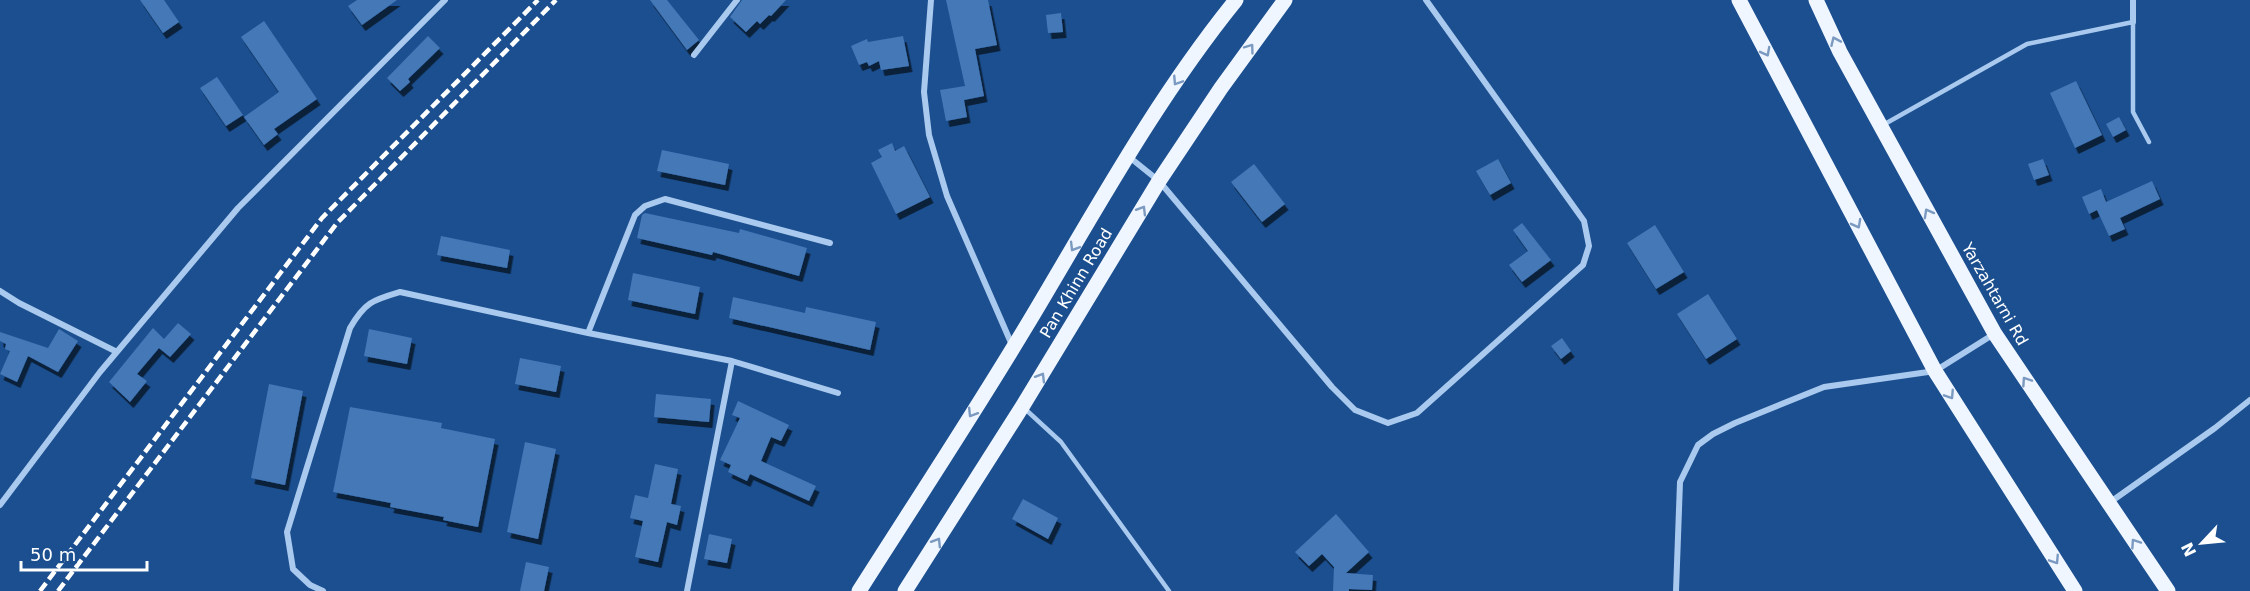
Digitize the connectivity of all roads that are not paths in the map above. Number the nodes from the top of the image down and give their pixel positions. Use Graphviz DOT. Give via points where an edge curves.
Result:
graph roads {
  1 [pos="445,0"];
  2 [pos="737,0"];
  3 [pos="931,0"];
  4 [pos="1236,0"];
  5 [pos="1285,0"];
  6 [pos="1425,0"];
  7 [pos="1739,0"];
  8 [pos="1816,0"];
  9 [pos="2133,0"];
  10 [pos="2133,22"];
  11 [pos="693,55"];
  12 [pos="1881,126"];
  13 [pos="2149,142"];
  14 [pos="1128,156"];
  15 [pos="1160,181"];
  16 [pos="830,243"];
  17 [pos="0,291"];
  18 [pos="588,333"];
  19 [pos="1995,334"];
  20 [pos="1013,348"];
  21 [pos="117,351"];
  22 [pos="732,361"];
  23 [pos="1935,371"];
  24 [pos="837,393"];
  25 [pos="2250,400"];
  26 [pos="1022,406"];
  27 [pos="2109,503"];
  28 [pos="0,505"];
  29 [pos="323,591"];
  30 [pos="687,591"];
  31 [pos="859,591"];
  32 [pos="905,591"];
  33 [pos="1169,591"];
  34 [pos="1676,591"];
  35 [pos="2075,591"];
  36 [pos="2168,591"];
  1 -- 21 [label="street" via="238,208"];
  2 -- 11 [label="street"];
  3 -- 20 [label="street" via="924,92 929,135 947,196"];
  4 -- 14 [label="main road, Pan Khinn Road, one-way" via="1200,45"];
  15 -- 5 [label="main road, Pan Khinn Road, one-way"];
  6 -- 15 [label="street" via="1584,221 1589,246 1583,265 1418,413 1388,423 1355,410"];
  7 -- 23 [label="main road, one-way"];
  12 -- 8 [label="main road, Yarzahtarni Rd, one-way"];
  9 -- 10 [label="street"];
  10 -- 12 [label="lane" via="2027,44"];
  10 -- 13 [label="lane" via="2133,112"];
  19 -- 12 [label="main road, Yarzahtarni Rd, one-way"];
  14 -- 15 [label="street"];
  14 -- 20 [label="main road, Pan Khinn Road, one-way"];
  26 -- 15 [label="main road, Pan Khinn Road, one-way"];
  16 -- 18 [label="street" via="665,198 635,215"];
  17 -- 21 [label="street"];
  18 -- 22 [label="street"];
  18 -- 29 [label="street" via="400,292 376,299 361,310 350,328 287,532 293,569"];
  19 -- 23 [label="street"];
  27 -- 19 [label="main road, Yarzahtarni Rd, one-way"];
  20 -- 31 [label="main road, Pan Khinn Road, one-way"];
  21 -- 28 [label="street"];
  22 -- 24 [label="street"];
  22 -- 30 [label="street"];
  23 -- 34 [label="street" via="1824,387 1735,423 1698,446 1680,482"];
  23 -- 35 [label="main road, one-way"];
  25 -- 27 [label="street"];
  32 -- 26 [label="main road, Pan Khinn Road, one-way"];
  26 -- 33 [label="lane" via="1061,442"];
  36 -- 27 [label="main road, Yarzahtarni Rd, one-way"];
}
